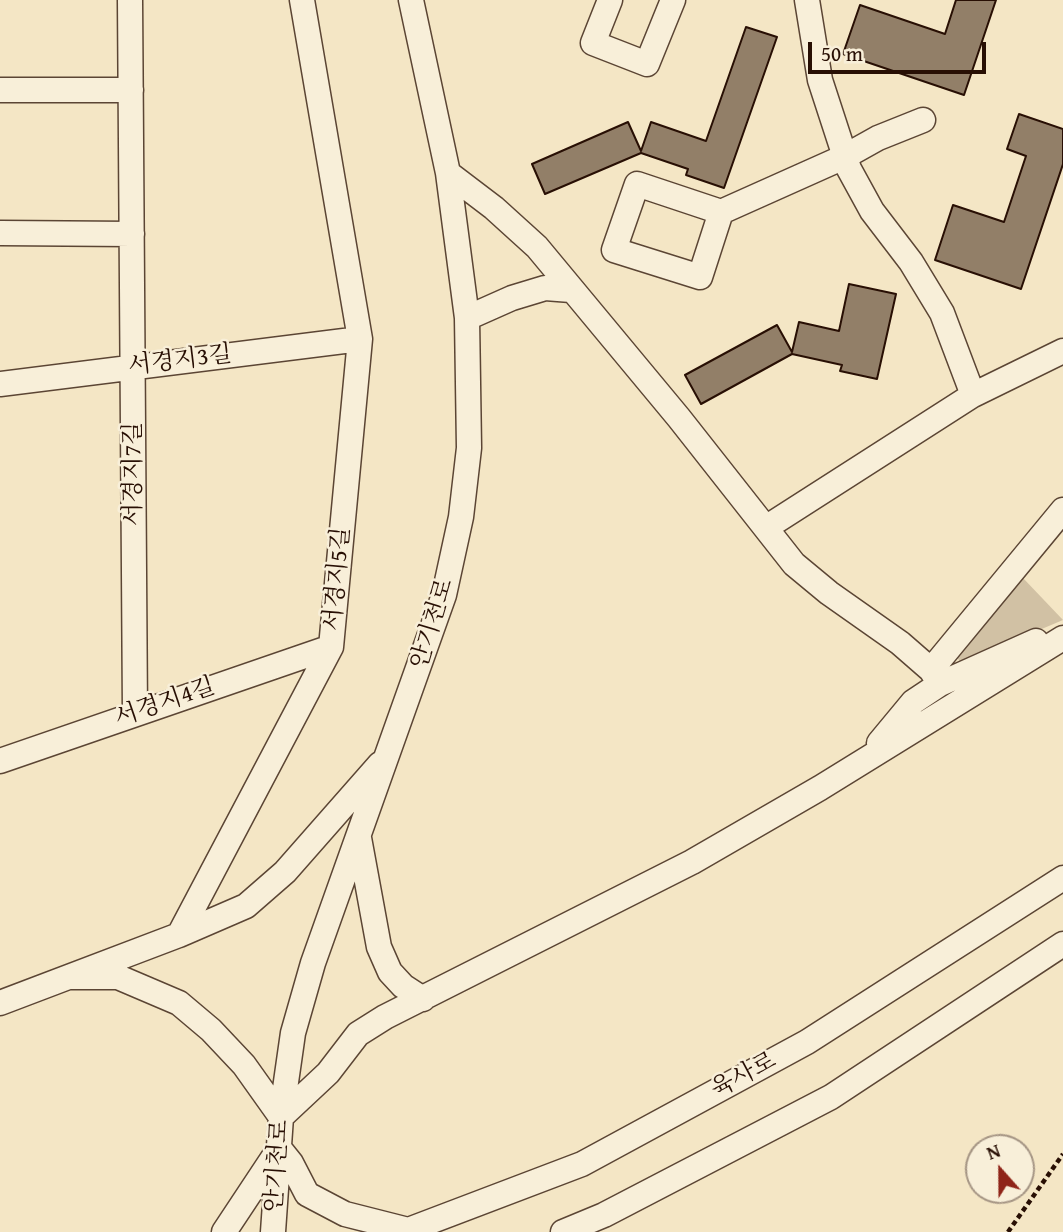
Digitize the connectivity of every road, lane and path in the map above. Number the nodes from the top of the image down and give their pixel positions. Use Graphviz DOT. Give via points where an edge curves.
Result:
graph roads {
  1 [pos="130,0"];
  2 [pos="302,0"];
  3 [pos="411,0"];
  4 [pos="610,0"];
  5 [pos="673,0"];
  6 [pos="807,0"];
  7 [pos="0,90"];
  8 [pos="131,90"];
  9 [pos="922,120"];
  10 [pos="844,157"];
  11 [pos="447,173"];
  12 [pos="721,212"];
  13 [pos="0,233"];
  14 [pos="132,234"];
  15 [pos="571,290"];
  16 [pos="467,318"];
  17 [pos="360,339"];
  18 [pos="1063,351"];
  19 [pos="133,367"];
  20 [pos="0,384"];
  21 [pos="973,395"];
  22 [pos="1063,510"];
  23 [pos="766,527"];
  24 [pos="1063,631"];
  25 [pos="1063,638"];
  26 [pos="331,647"];
  27 [pos="935,677"];
  28 [pos="135,713"];
  29 [pos="390,753"];
  30 [pos="0,761"];
  31 [pos="863,761"];
  32 [pos="359,838"];
  33 [pos="1063,878"];
  34 [pos="178,935"];
  35 [pos="1063,944"];
  36 [pos="71,976"];
  37 [pos="424,999"];
  38 [pos="0,1003"];
  39 [pos="281,1117"];
  40 [pos="279,1148"];
  41 [pos="1063,1154"];
  42 [pos="405,1231"];
  43 [pos="224,1232"];
  44 [pos="273,1232"];
  45 [pos="563,1232"];
  46 [pos="1008,1232"];
  1 -- 8 [label="street, 서경지7길"];
  2 -- 17 [label="street, 서경지5길"];
  3 -- 11 [label="street, 안기천로"];
  4 -- 5 [label="street" via="593,43 648,64"];
  6 -- 10 [label="street" via="820,80"];
  7 -- 8 [label="street"];
  8 -- 14 [label="street, 서경지7길"];
  9 -- 10 [label="street"];
  10 -- 12 [label="street"];
  10 -- 21 [label="street" via="872,211 942,313"];
  11 -- 15 [label="street" via="537,247"];
  11 -- 16 [label="street, 안기천로"];
  12 -- 12 [label="street" via="637,184 614,250 700,278"];
  13 -- 14 [label="street"];
  14 -- 19 [label="street, 서경지7길"];
  15 -- 16 [label="street" via="545,288"];
  15 -- 23 [label="street"];
  16 -- 29 [label="street, 안기천로" via="469,448 461,517 444,595"];
  17 -- 19 [label="street, 서경지3길"];
  17 -- 26 [label="street, 서경지5길"];
  18 -- 21 [label="street"];
  19 -- 20 [label="street, 서경지3길"];
  19 -- 28 [label="street, 서경지7길"];
  21 -- 23 [label="street"];
  22 -- 27 [label="street"];
  23 -- 27 [label="street" via="794,564 900,643"];
  24 -- 27 [label="street"];
  25 -- 31 [label="street"];
  26 -- 28 [label="street, 서경지4길"];
  26 -- 34 [label="street, 서경지5길"];
  27 -- 31 [label="street"];
  28 -- 30 [label="street, 서경지4길"];
  29 -- 32 [label="street, 안기천로"];
  29 -- 34 [label="street" via="285,872 246,906"];
  31 -- 37 [label="street" via="692,862"];
  32 -- 37 [label="street" via="379,947 390,972"];
  32 -- 39 [label="street, 안기천로" via="296,1021"];
  33 -- 42 [label="street, 육사로" via="807,1042 594,1158"];
  34 -- 36 [label="street"];
  35 -- 45 [label="street" via="831,1097"];
  36 -- 38 [label="street"];
  36 -- 39 [label="street" via="118,977 179,1003 244,1065"];
  37 -- 39 [label="street" via="358,1034 328,1073"];
  39 -- 40 [label="street, 안기천로"];
  40 -- 42 [label="street" via="307,1194 345,1214"];
  40 -- 43 [label="street"];
  40 -- 44 [label="street, 안기천로"];
  41 -- 46 [label="path"];
}
